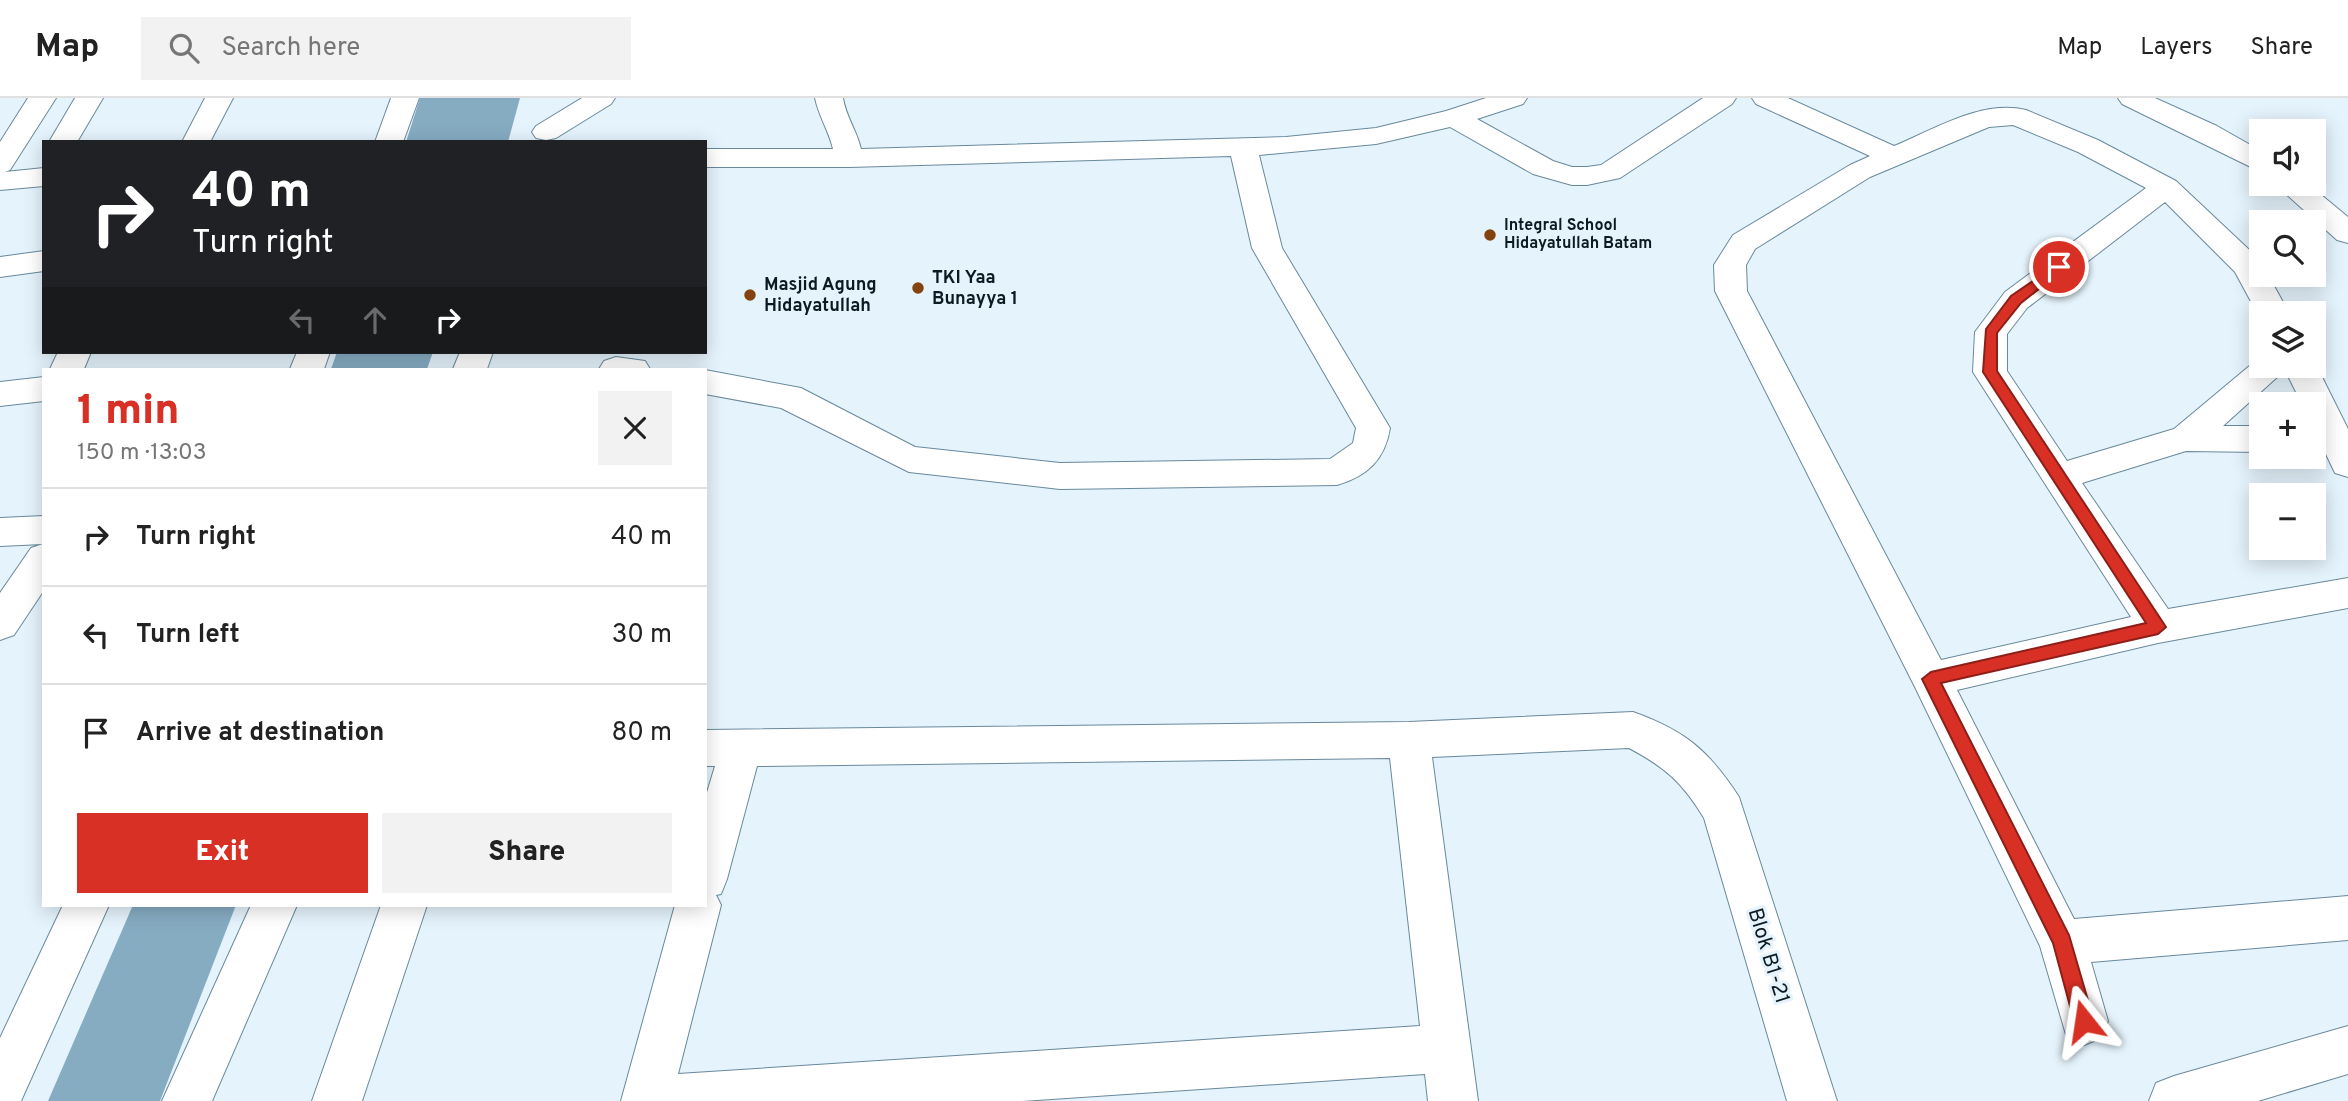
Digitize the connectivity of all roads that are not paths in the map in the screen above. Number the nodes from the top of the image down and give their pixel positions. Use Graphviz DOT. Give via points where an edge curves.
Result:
graph roads {
  1 [pos="42,98"];
  2 [pos="89,98"];
  3 [pos="219,98"];
  4 [pos="405,98"];
  5 [pos="551,98"];
  6 [pos="601,98"];
  7 [pos="829,98"];
  8 [pos="1513,98"];
  9 [pos="1722,98"];
  10 [pos="1766,98"];
  11 [pos="2132,98"];
  12 [pos="1454,118"];
  13 [pos="545,137"];
  14 [pos="64,140"];
  15 [pos="197,140"];
  16 [pos="391,140"];
  17 [pos="1243,148"];
  18 [pos="1892,156"];
  19 [pos="2249,156"];
  20 [pos="707,158"];
  21 [pos="849,158"];
  22 [pos="0,164"];
  23 [pos="42,176"];
  24 [pos="0,181"];
  25 [pos="2166,187"];
  26 [pos="2305,196"];
  27 [pos="2326,196"];
  28 [pos="2348,201"];
  29 [pos="2348,233"];
  30 [pos="42,261"];
  31 [pos="0,267"];
  32 [pos="2267,301"];
  33 [pos="2257,378"];
  34 [pos="2305,378"];
  35 [pos="707,382"];
  36 [pos="42,389"];
  37 [pos="0,394"];
  38 [pos="2186,438"];
  39 [pos="2249,439"];
  40 [pos="2333,449"];
  41 [pos="2059,477"];
  42 [pos="42,530"];
  43 [pos="0,532"];
  44 [pos="42,562"];
  45 [pos="2348,593"];
  46 [pos="0,624"];
  47 [pos="2158,627"];
  48 [pos="1931,679"];
  49 [pos="1409,740"];
  50 [pos="723,748"];
  51 [pos="707,864"];
  52 [pos="85,907"];
  53 [pos="273,907"];
  54 [pos="403,907"];
  55 [pos="697,907"];
  56 [pos="2348,918"];
  57 [pos="2062,942"];
  58 [pos="2084,1021"];
  59 [pos="1444,1049"];
  60 [pos="2348,1050"];
  61 [pos="2262,1088"];
  62 [pos="0,1092"];
  63 [pos="187,1101"];
  64 [pos="337,1101"];
  65 [pos="1453,1101"];
  66 [pos="1812,1101"];
  67 [pos="2174,1101"];
  1 -- 22 [label="street"];
  2 -- 14 [label="street"];
  3 -- 15 [label="street"];
  4 -- 16 [label="street"];
  5 -- 13 [label="street"];
  6 -- 13 [label="street"];
  7 -- 21 [label="street"];
  8 -- 12 [label="street"];
  9 -- 12 [label="street" via="1610,172 1592,175 1572,176 1547,168"];
  10 -- 18 [label="street"];
  11 -- 19 [label="street"];
  12 -- 17 [label="street" via="1376,136"];
  17 -- 21 [label="street"];
  17 -- 35 [label="street" via="1267,248 1373,428 1369,449 1337,472 1060,475 909,458 789,397"];
  18 -- 25 [label="street" via="1984,119 2016,116 2088,146"];
  18 -- 48 [label="street" via="1860,170 1744,242 1726,273 1731,291"];
  20 -- 21 [label="street"];
  23 -- 24 [label="street"];
  25 -- 32 [label="street" via="2248,266"];
  25 -- 41 [label="street" via="2016,300 1991,332 1990,372"];
  26 -- 29 [label="street"];
  27 -- 28 [label="street"];
  30 -- 31 [label="street"];
  33 -- 38 [label="street"];
  34 -- 40 [label="street"];
  36 -- 37 [label="street"];
  38 -- 39 [label="street"];
  38 -- 41 [label="street"];
  41 -- 47 [label="street"];
  42 -- 43 [label="street"];
  44 -- 46 [label="street"];
  45 -- 47 [label="street"];
  47 -- 48 [label="street"];
  48 -- 57 [label="street"];
  49 -- 50 [label="street, Blok B1-21"];
  49 -- 59 [label="street"];
  49 -- 66 [label="street, Blok B1-21" via="1633,730 1672,750 1701,775 1724,811"];
  50 -- 51 [label="street"];
  52 -- 62 [label="street"];
  53 -- 63 [label="street"];
  54 -- 64 [label="street"];
  55 -- 59 [label="street" via="646,1101"];
  56 -- 57 [label="street"];
  57 -- 58 [label="street"];
  59 -- 65 [label="street"];
  60 -- 61 [label="street"];
  61 -- 67 [label="street"];
}
